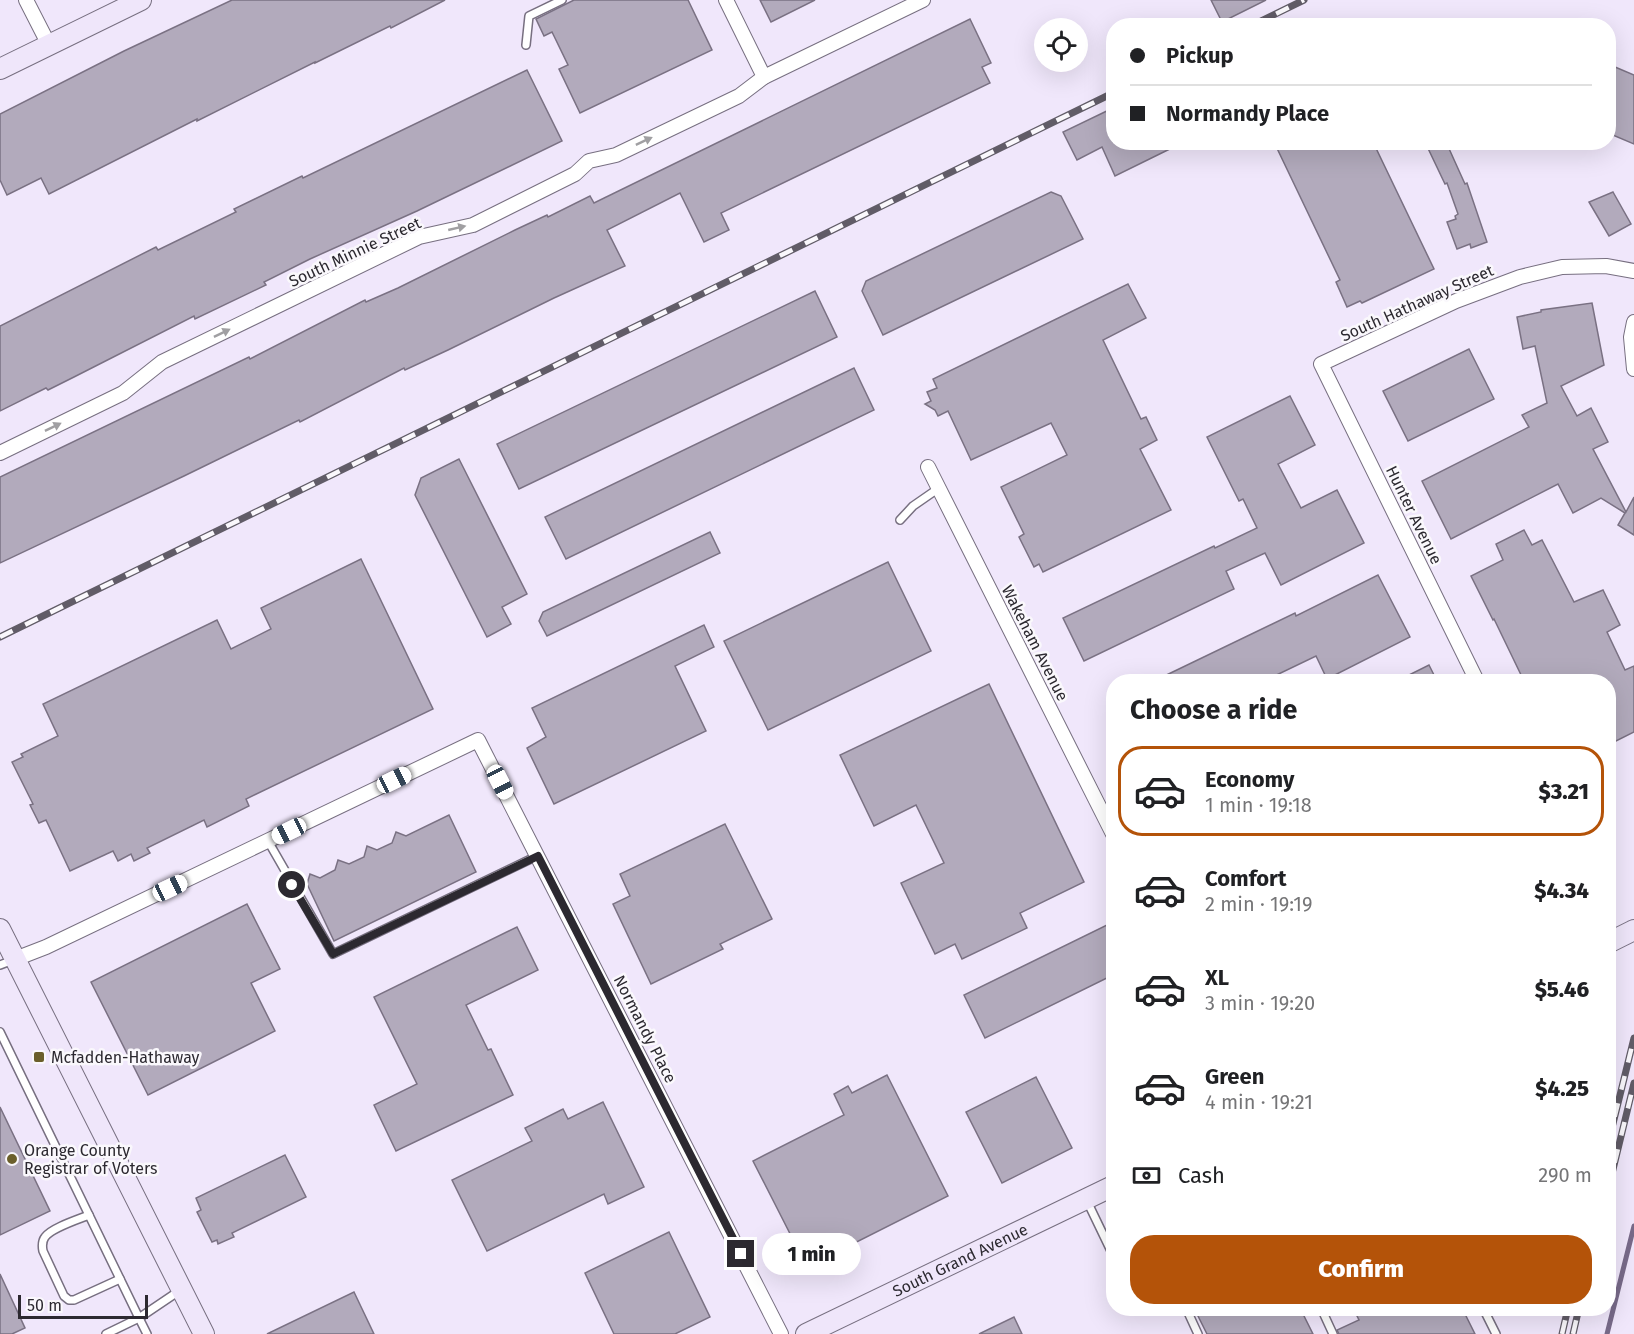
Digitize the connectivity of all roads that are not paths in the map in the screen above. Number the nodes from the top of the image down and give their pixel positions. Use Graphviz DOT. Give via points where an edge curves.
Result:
graph roads {
  1 [pos="27,0"];
  2 [pos="141,0"];
  3 [pos="562,0"];
  4 [pos="726,0"];
  5 [pos="923,0"];
  6 [pos="49,45"];
  7 [pos="526,45"];
  8 [pos="0,69"];
  9 [pos="764,77"];
  10 [pos="1634,271"];
  11 [pos="1634,322"];
  12 [pos="1322,364"];
  13 [pos="1634,369"];
  14 [pos="0,453"];
  15 [pos="928,467"];
  16 [pos="939,488"];
  17 [pos="900,520"];
  18 [pos="1474,674"];
  19 [pos="1106,820"];
  20 [pos="268,841"];
  21 [pos="538,856"];
  22 [pos="0,929"];
  23 [pos="1634,930"];
  24 [pos="1616,939"];
  25 [pos="8,962"];
  26 [pos="0,1032"];
  27 [pos="1106,1189"];
  28 [pos="1086,1199"];
  29 [pos="89,1215"];
  30 [pos="1106,1240"];
  31 [pos="120,1279"];
  32 [pos="182,1290"];
  33 [pos="1190,1316"];
  34 [pos="1324,1316"];
  35 [pos="1487,1316"];
  36 [pos="139,1318"];
  37 [pos="106,1334"];
  38 [pos="147,1334"];
  39 [pos="204,1334"];
  40 [pos="781,1334"];
  41 [pos="806,1334"];
  42 [pos="1198,1334"];
  43 [pos="1333,1334"];
  44 [pos="1496,1334"];
  1 -- 6 [label="street"];
  2 -- 6 [label="street"];
  3 -- 7 [label="lane" via="529,16"];
  4 -- 9 [label="street"];
  5 -- 9 [label="street, South Minnie Street"];
  6 -- 8 [label="street"];
  14 -- 9 [label="street, South Minnie Street, one-way" via="123,393 162,362 419,237 473,225 575,174 589,161 616,155 739,96"];
  10 -- 12 [label="street, South Hathaway Street" via="1562,267 1520,278 1456,302"];
  11 -- 13 [label="street"];
  12 -- 18 [label="street, Hunter Avenue"];
  15 -- 16 [label="street, Wakeham Avenue"];
  16 -- 17 [label="lane"];
  16 -- 19 [label="street, Wakeham Avenue"];
  20 -- 21 [label="lane" via="333,954"];
  20 -- 21 [label="street, Normandy Place" via="478,740"];
  20 -- 25 [label="street"];
  21 -- 40 [label="street, Normandy Place"];
  22 -- 25 [label="street"];
  23 -- 24 [label="street"];
  25 -- 32 [label="street"];
  26 -- 29 [label="lane"];
  27 -- 28 [label="street, South Grand Avenue"];
  28 -- 30 [label="lane"];
  28 -- 41 [label="street, South Grand Avenue"];
  29 -- 31 [label="lane"];
  29 -- 31 [label="lane" via="50,1232 42,1244 64,1296 74,1300"];
  31 -- 36 [label="lane"];
  32 -- 36 [label="lane"];
  32 -- 39 [label="street"];
  33 -- 42 [label="lane"];
  34 -- 43 [label="lane"];
  35 -- 44 [label="lane"];
  36 -- 37 [label="lane"];
  36 -- 38 [label="lane"];
}
